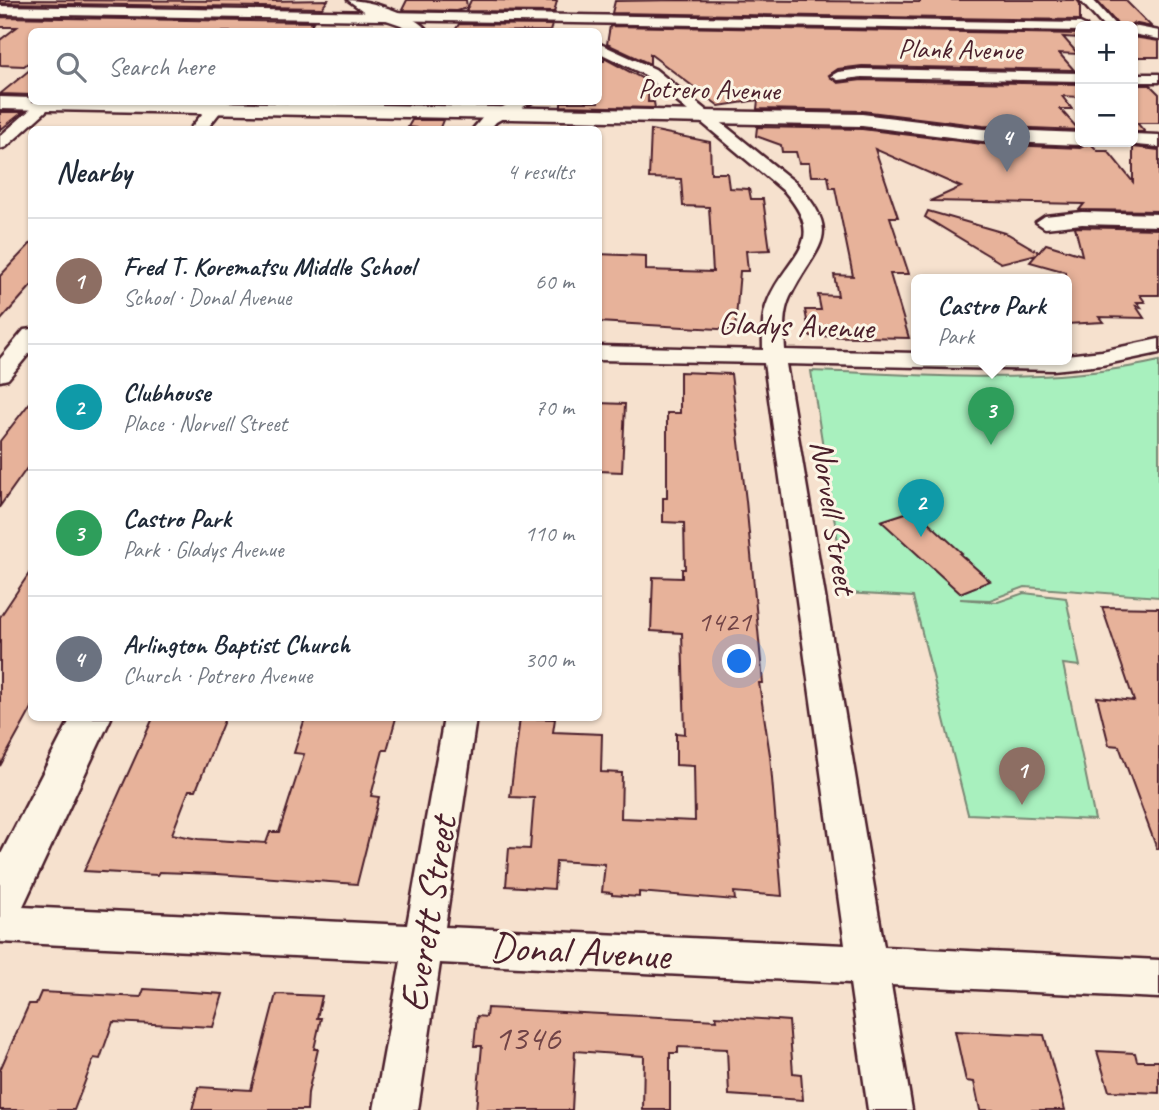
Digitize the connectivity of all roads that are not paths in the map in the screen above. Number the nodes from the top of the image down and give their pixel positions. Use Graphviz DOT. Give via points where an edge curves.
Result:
graph roads {
  1 [pos="27,0"];
  2 [pos="187,0"];
  3 [pos="349,0"];
  4 [pos="356,0"];
  5 [pos="1086,0"];
  6 [pos="6,10"];
  7 [pos="150,13"];
  8 [pos="173,13"];
  9 [pos="290,15"];
  10 [pos="336,15"];
  11 [pos="393,16"];
  12 [pos="1105,21"];
  13 [pos="138,24"];
  14 [pos="437,24"];
  15 [pos="578,25"];
  16 [pos="1075,27"];
  17 [pos="280,28"];
  18 [pos="416,28"];
  19 [pos="1138,31"];
  20 [pos="1159,35"];
  21 [pos="602,49"];
  22 [pos="838,76"];
  23 [pos="1075,77"];
  24 [pos="1138,78"];
  25 [pos="1159,78"];
  26 [pos="0,103"];
  27 [pos="28,103"];
  28 [pos="45,105"];
  29 [pos="216,105"];
  30 [pos="303,105"];
  31 [pos="518,105"];
  32 [pos="389,106"];
  33 [pos="501,113"];
  34 [pos="706,116"];
  35 [pos="200,126"];
  36 [pos="379,126"];
  37 [pos="484,126"];
  38 [pos="1075,139"];
  39 [pos="1138,140"];
  40 [pos="1159,141"];
  41 [pos="0,144"];
  42 [pos="1159,220"];
  43 [pos="1045,222"];
  44 [pos="2,337"];
  45 [pos="28,337"];
  46 [pos="28,341"];
  47 [pos="1159,346"];
  48 [pos="602,353"];
  49 [pos="774,358"];
  50 [pos="911,360"];
  51 [pos="1072,361"];
  52 [pos="0,374"];
  53 [pos="90,721"];
  54 [pos="460,721"];
  55 [pos="0,904"];
  56 [pos="0,924"];
  57 [pos="424,944"];
  58 [pos="868,965"];
  59 [pos="1159,979"];
  60 [pos="396,1110"];
  61 [pos="890,1110"];
  1 -- 6 [label="street"];
  2 -- 8 [label="street"];
  3 -- 10 [label="street"];
  4 -- 11 [label="street"];
  5 -- 12 [label="street"];
  6 -- 7 [label="street"];
  7 -- 8 [label="street"];
  7 -- 13 [label="street"];
  8 -- 9 [label="street"];
  9 -- 10 [label="street"];
  9 -- 17 [label="street"];
  10 -- 11 [label="street"];
  11 -- 14 [label="street"];
  11 -- 18 [label="street"];
  14 -- 15 [label="street"];
  15 -- 16 [label="street" via="659,15 915,18"];
  19 -- 20 [label="street"];
  21 -- 34 [label="street, Norvell Street" via="650,72"];
  22 -- 23 [label="street, Plank Avenue"];
  24 -- 25 [label="street"];
  26 -- 27 [label="street, Potrero Avenue"];
  28 -- 41 [label="street"];
  29 -- 35 [label="street"];
  30 -- 32 [label="street, Potrero Avenue"];
  31 -- 33 [label="street"];
  32 -- 33 [label="street, Potrero Avenue"];
  32 -- 36 [label="street"];
  33 -- 34 [label="street, Potrero Avenue"];
  33 -- 37 [label="street"];
  34 -- 38 [label="street, Potrero Avenue" via="862,120 983,135"];
  34 -- 49 [label="street, Norvell Street" via="791,188 808,207 814,228 813,244 773,316"];
  39 -- 40 [label="street"];
  42 -- 43 [label="street"];
  44 -- 45 [label="street"];
  46 -- 52 [label="street"];
  47 -- 51 [label="street, Gladys Avenue"];
  48 -- 49 [label="street, Gladys Avenue"];
  49 -- 50 [label="street, Gladys Avenue"];
  49 -- 58 [label="street, Norvell Street"];
  53 -- 55 [label="street"];
  54 -- 57 [label="street, Everett Street"];
  56 -- 57 [label="street, Donal Avenue"];
  57 -- 58 [label="street, Donal Avenue"];
  57 -- 60 [label="street, Everett Street"];
  58 -- 59 [label="street, Donal Avenue"];
  58 -- 61 [label="street, Norvell Street"];
}
